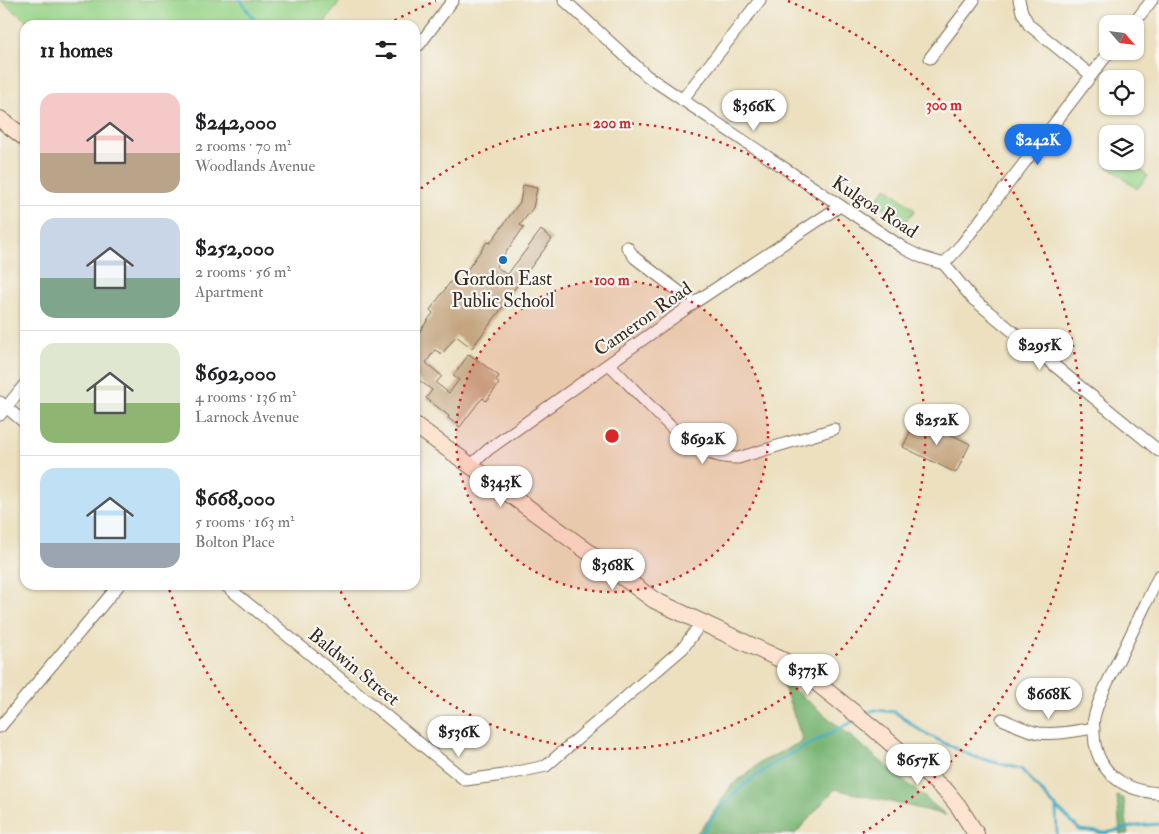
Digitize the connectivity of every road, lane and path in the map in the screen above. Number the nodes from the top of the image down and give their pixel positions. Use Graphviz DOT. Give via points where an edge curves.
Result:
graph roads {
  1 [pos="453,0"];
  2 [pos="564,0"];
  3 [pos="760,0"];
  4 [pos="974,0"];
  5 [pos="1019,0"];
  6 [pos="1152,0"];
  7 [pos="1140,15"];
  8 [pos="420,44"];
  9 [pos="930,58"];
  10 [pos="1103,60"];
  11 [pos="1091,75"];
  12 [pos="682,100"];
  13 [pos="0,119"];
  14 [pos="20,134"];
  15 [pos="840,206"];
  16 [pos="627,247"];
  17 [pos="944,264"];
  18 [pos="694,303"];
  19 [pos="609,364"];
  20 [pos="20,389"];
  21 [pos="2,408"];
  22 [pos="20,420"];
  23 [pos="420,429"];
  24 [pos="834,429"];
  25 [pos="1159,451"];
  26 [pos="470,466"];
  27 [pos="1159,576"];
  28 [pos="115,590"];
  29 [pos="231,590"];
  30 [pos="702,623"];
  31 [pos="1002,719"];
  32 [pos="0,727"];
  33 [pos="1094,728"];
  34 [pos="1159,793"];
  35 [pos="976,834"];
  1 -- 8 [label="street"];
  2 -- 12 [label="street, Kulgoa Road" via="647,76"];
  3 -- 12 [label="street"];
  4 -- 9 [label="street"];
  5 -- 11 [label="street" via="1029,25"];
  6 -- 7 [label="street"];
  10 -- 11 [label="street"];
  11 -- 17 [label="street"];
  12 -- 15 [label="street, Kulgoa Road"];
  13 -- 14 [label="street"];
  15 -- 17 [label="street, Kulgoa Road" via="905,249"];
  15 -- 18 [label="street, Cameron Road"];
  16 -- 18 [label="street" via="636,258"];
  17 -- 25 [label="street" via="973,299"];
  18 -- 19 [label="street, Cameron Road"];
  19 -- 24 [label="street" via="680,437 714,455 738,458"];
  19 -- 26 [label="street, Cameron Road"];
  20 -- 21 [label="street"];
  21 -- 22 [label="street"];
  23 -- 26 [label="street"];
  26 -- 30 [label="street" via="640,591"];
  27 -- 33 [label="street" via="1101,697"];
  28 -- 32 [label="street"];
  29 -- 30 [label="street, Baldwin Street" via="465,780 546,766 683,648"];
  30 -- 35 [label="street" via="784,661 813,680 947,792"];
  31 -- 33 [label="street" via="1039,733"];
  33 -- 34 [label="street" via="1097,755 1108,773 1125,785"];
}
